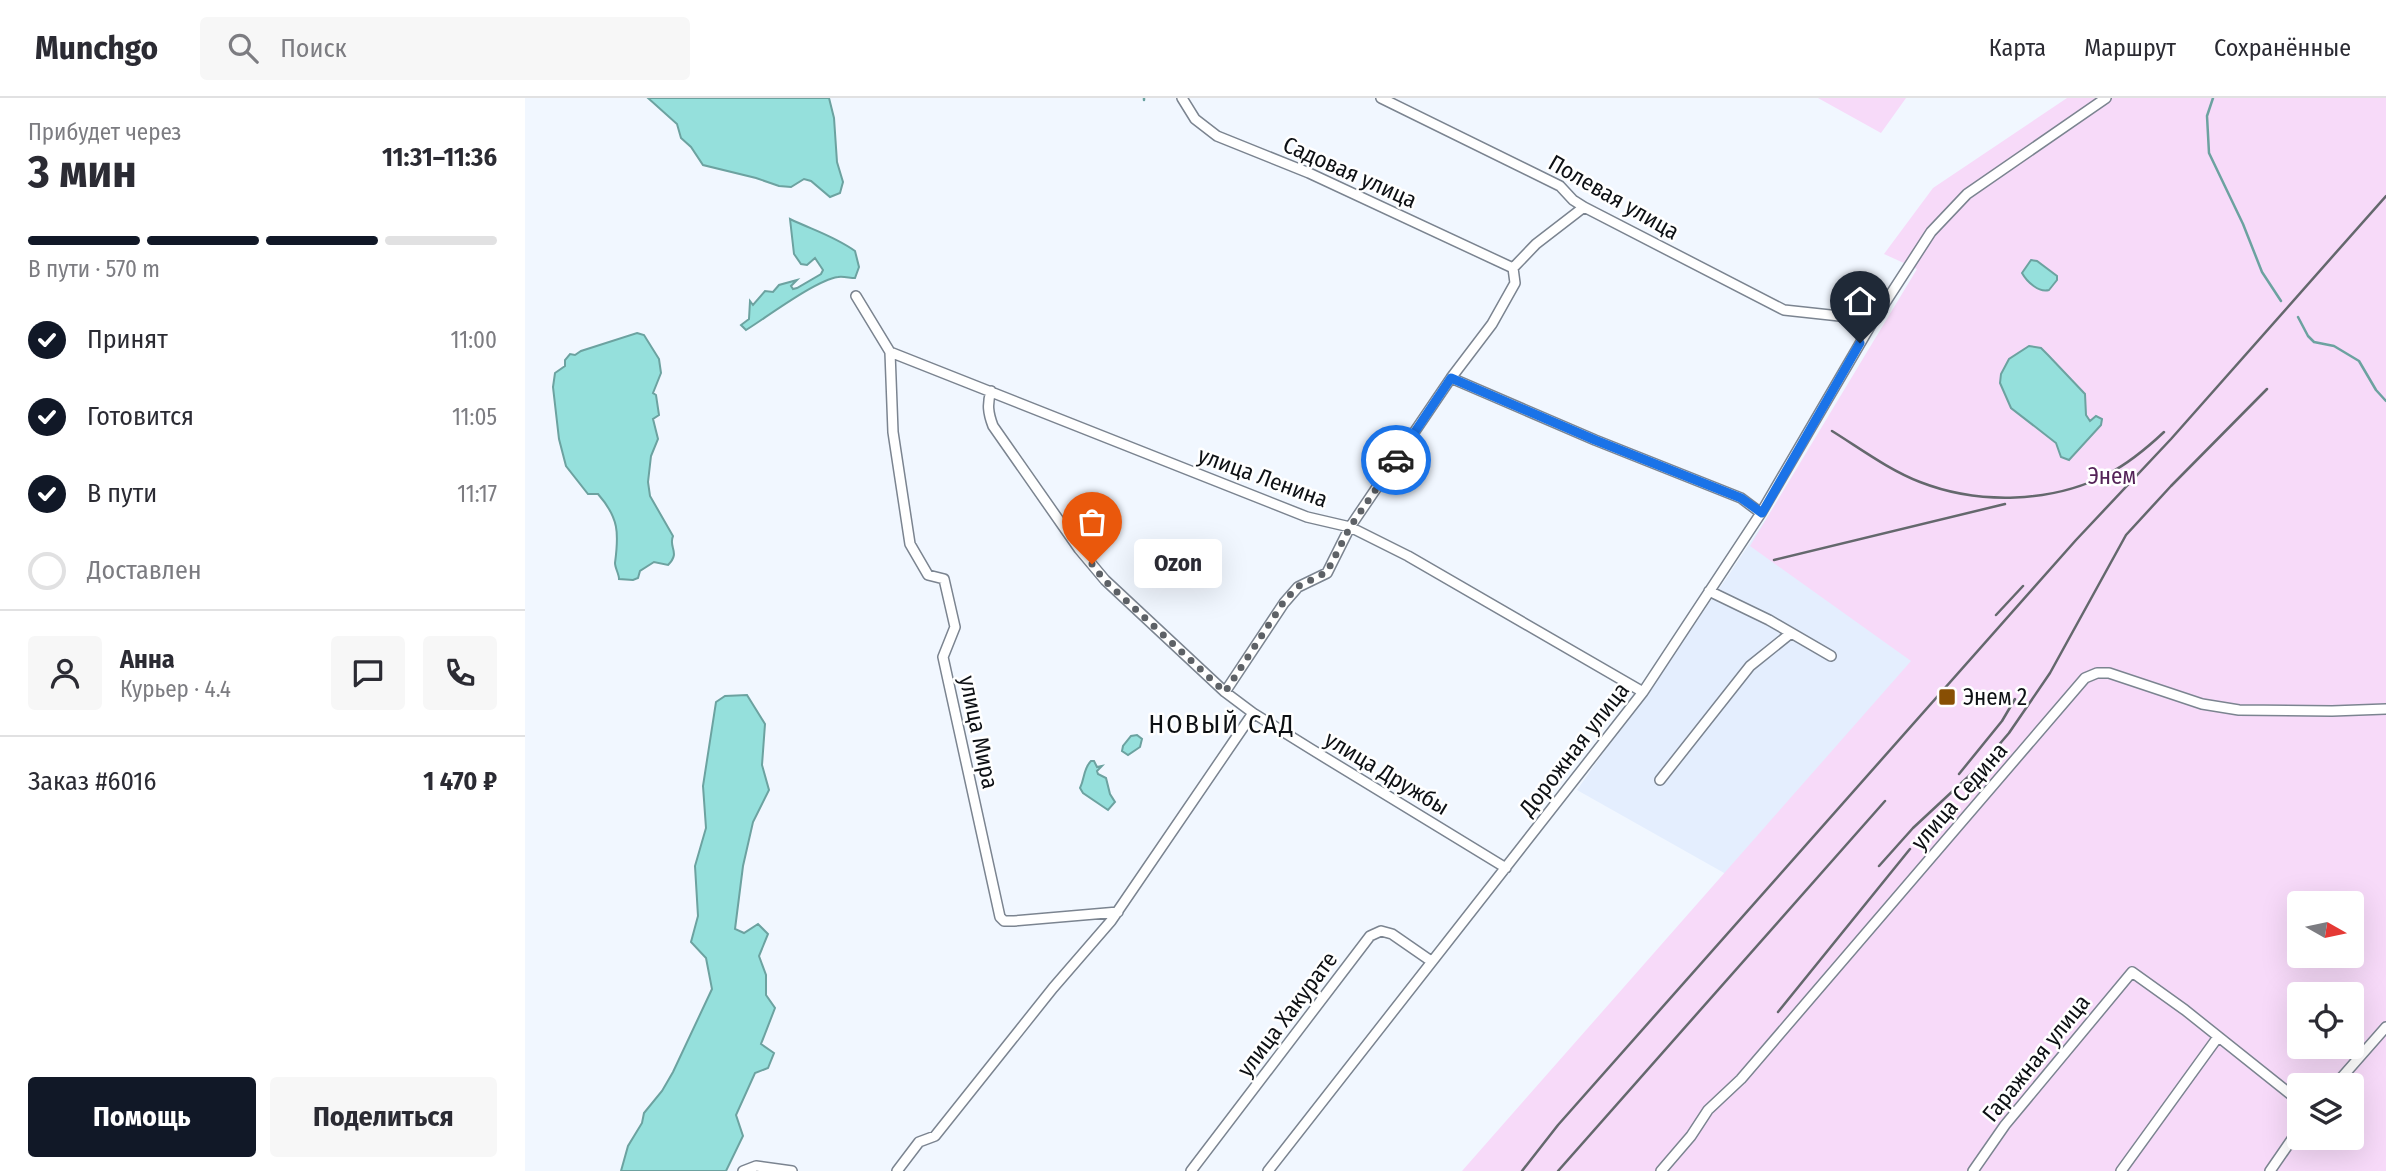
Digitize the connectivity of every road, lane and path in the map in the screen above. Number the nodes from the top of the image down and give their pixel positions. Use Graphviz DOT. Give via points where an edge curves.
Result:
graph roads {
  1 [pos="1182,98"];
  2 [pos="1381,98"];
  3 [pos="2105,98"];
  4 [pos="1584,208"];
  5 [pos="1513,268"];
  6 [pos="856,296"];
  7 [pos="1872,323"];
  8 [pos="890,352"];
  9 [pos="1451,378"];
  10 [pos="991,391"];
  11 [pos="1762,513"];
  12 [pos="1350,527"];
  13 [pos="1709,591"];
  14 [pos="1791,633"];
  15 [pos="1831,656"];
  16 [pos="1225,692"];
  17 [pos="1643,692"];
  18 [pos="2386,709"];
  19 [pos="1253,713"];
  20 [pos="1660,780"];
  21 [pos="1506,868"];
  22 [pos="1118,912"];
  23 [pos="1431,961"];
  24 [pos="2386,1027"];
  25 [pos="2218,1037"];
  26 [pos="2346,1073"];
  27 [pos="2287,1092"];
  28 [pos="2287,1146"];
  29 [pos="743,1171"];
  30 [pos="792,1171"];
  31 [pos="897,1171"];
  32 [pos="1191,1171"];
  33 [pos="1268,1171"];
  34 [pos="1661,1171"];
  35 [pos="1973,1171"];
  36 [pos="2120,1171"];
  37 [pos="2270,1171"];
  1 -- 5 [label="street, Садовая улица" via="1195,119 1217,136 1309,173"];
  2 -- 4 [label="street, Полевая улица" via="1560,186"];
  3 -- 7 [label="street, Дорожная улица" via="1950,209"];
  4 -- 5 [label="street"];
  4 -- 7 [label="street, Полевая улица" via="1784,310"];
  5 -- 9 [label="street" via="1515,283 1492,324"];
  6 -- 8 [label="street, улица Мира"];
  7 -- 11 [label="street, Дорожная улица"];
  8 -- 10 [label="street, улица Ленина"];
  8 -- 22 [label="street, улица Мира" via="893,432 910,544 927,575 944,579 955,627 943,657 1000,917 1014,921"];
  9 -- 11 [label="street" via="1741,498"];
  9 -- 12 [label="street"];
  10 -- 12 [label="street, улица Ленина" via="1307,517"];
  10 -- 16 [label="street, улица Дружбы" via="988,414 993,426 1079,549 1104,580"];
  11 -- 13 [label="street, Дорожная улица"];
  12 -- 16 [label="street" via="1327,572 1297,587 1283,603"];
  12 -- 17 [label="street, улица Ленина"];
  13 -- 14 [label="street"];
  13 -- 17 [label="street, Дорожная улица"];
  14 -- 15 [label="street"];
  14 -- 20 [label="street" via="1750,666"];
  16 -- 19 [label="street, улица Дружбы"];
  17 -- 21 [label="street, Дорожная улица"];
  18 -- 34 [label="street, улица Седина" via="2239,710 2202,704 2109,673 2085,678 1741,1079 1708,1110"];
  19 -- 21 [label="street, улица Дружбы"];
  19 -- 22 [label="street"];
  21 -- 23 [label="street, Дорожная улица"];
  22 -- 31 [label="street" via="935,1136 919,1142"];
  23 -- 32 [label="street, улица Хакурате" via="1392,934 1381,931 1370,936"];
  23 -- 33 [label="street, Дорожная улица"];
  24 -- 26 [label="street"];
  25 -- 27 [label="street"];
  25 -- 35 [label="street, Гаражная улица" via="2132,972 2005,1125"];
  25 -- 36 [label="street"];
  28 -- 37 [label="street"];
  29 -- 30 [label="street" via="756,1166"];
}
